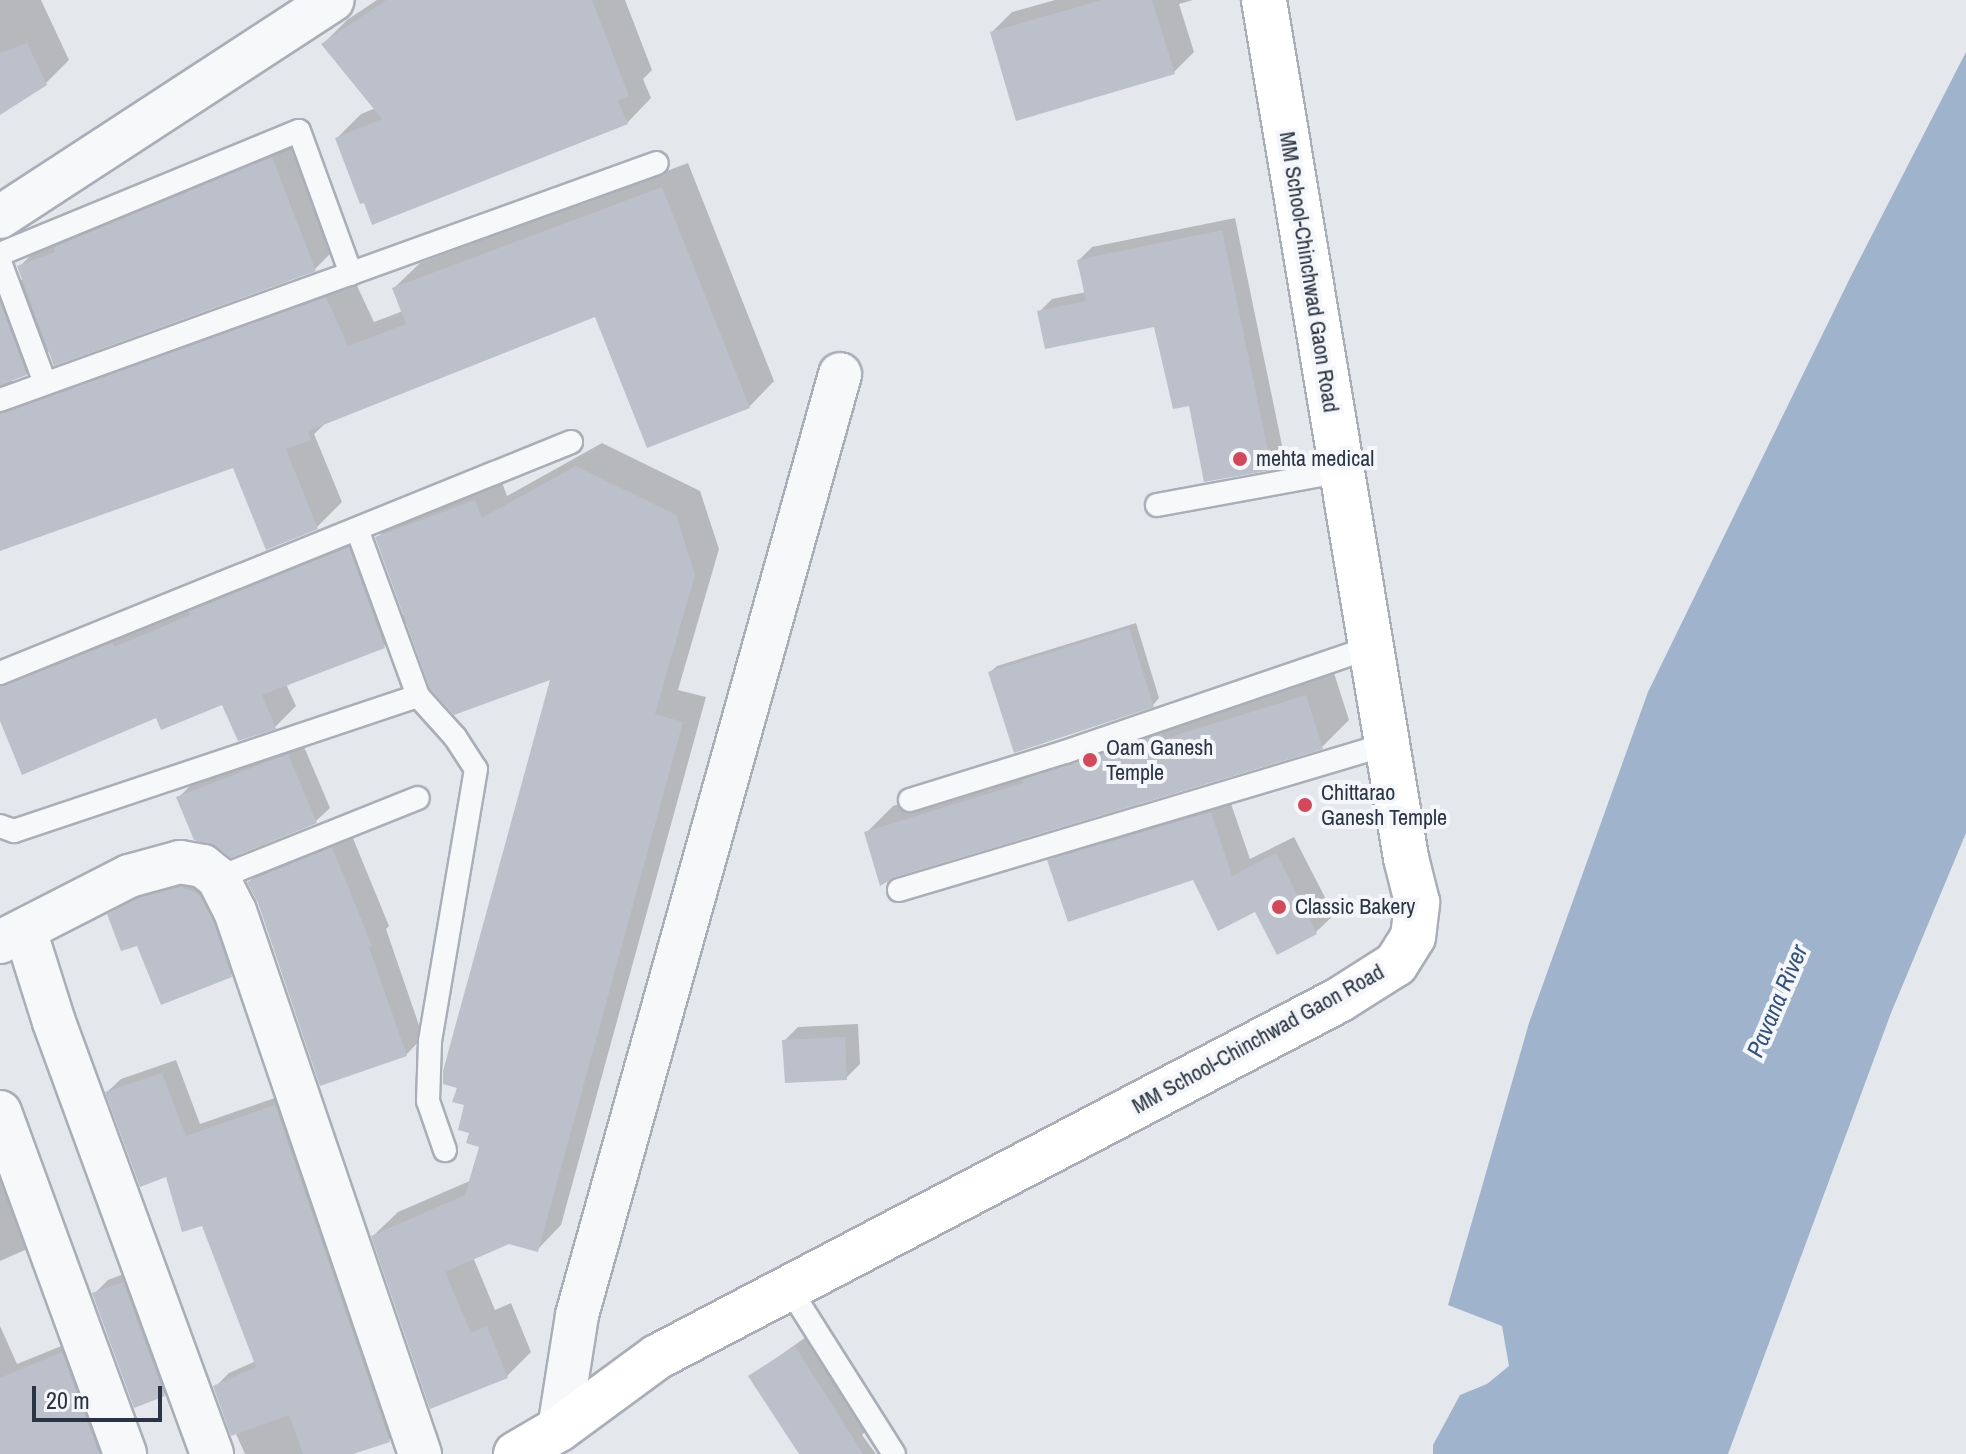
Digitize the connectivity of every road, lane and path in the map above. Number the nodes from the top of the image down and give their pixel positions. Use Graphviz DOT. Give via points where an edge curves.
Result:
graph roads {
  1 [pos="333,0"];
  2 [pos="1264,0"];
  3 [pos="657,163"];
  4 [pos="0,217"];
  5 [pos="0,254"];
  6 [pos="0,262"];
  7 [pos="351,274"];
  8 [pos="840,374"];
  9 [pos="45,383"];
  10 [pos="0,400"];
  11 [pos="571,442"];
  12 [pos="1342,471"];
  13 [pos="1157,505"];
  14 [pos="357,529"];
  15 [pos="1371,647"];
  16 [pos="0,673"];
  17 [pos="418,696"];
  18 [pos="1388,744"];
  19 [pos="418,798"];
  20 [pos="910,800"];
  21 [pos="0,826"];
  22 [pos="218,878"];
  23 [pos="899,890"];
  24 [pos="13,936"];
  25 [pos="0,1112"];
  26 [pos="445,1150"];
  27 [pos="789,1288"];
  28 [pos="559,1429"];
  29 [pos="125,1454"];
  30 [pos="212,1454"];
  31 [pos="420,1454"];
  32 [pos="516,1454"];
  33 [pos="894,1454"];
  1 -- 4 [label="street"];
  2 -- 12 [label="main road, MM School-Chinchwad Gaon Road"];
  3 -- 7 [label="lane"];
  5 -- 7 [label="lane" via="299,131"];
  6 -- 9 [label="lane"];
  7 -- 9 [label="lane"];
  8 -- 28 [label="street" via="577,1315"];
  9 -- 10 [label="lane"];
  11 -- 14 [label="lane"];
  12 -- 13 [label="lane"];
  12 -- 15 [label="main road, MM School-Chinchwad Gaon Road"];
  14 -- 16 [label="lane"];
  14 -- 17 [label="lane"];
  15 -- 18 [label="main road, MM School-Chinchwad Gaon Road"];
  15 -- 20 [label="lane"];
  17 -- 21 [label="lane" via="14,831"];
  17 -- 26 [label="lane" via="476,769 430,1041 428,1101"];
  18 -- 23 [label="lane"];
  18 -- 27 [label="main road, MM School-Chinchwad Gaon Road" via="1417,902 1413,937 1396,964 1339,1000"];
  19 -- 22 [label="lane"];
  22 -- 24 [label="street" via="203,866 180,862 129,876"];
  22 -- 31 [label="street" via="235,911"];
  24 -- 30 [label="street" via="54,1022"];
  25 -- 29 [label="street"];
  27 -- 28 [label="main road, MM School-Chinchwad Gaon Road" via="657,1357"];
  27 -- 33 [label="lane"];
  28 -- 32 [label="main road, MM School-Chinchwad Gaon Road"];
}
